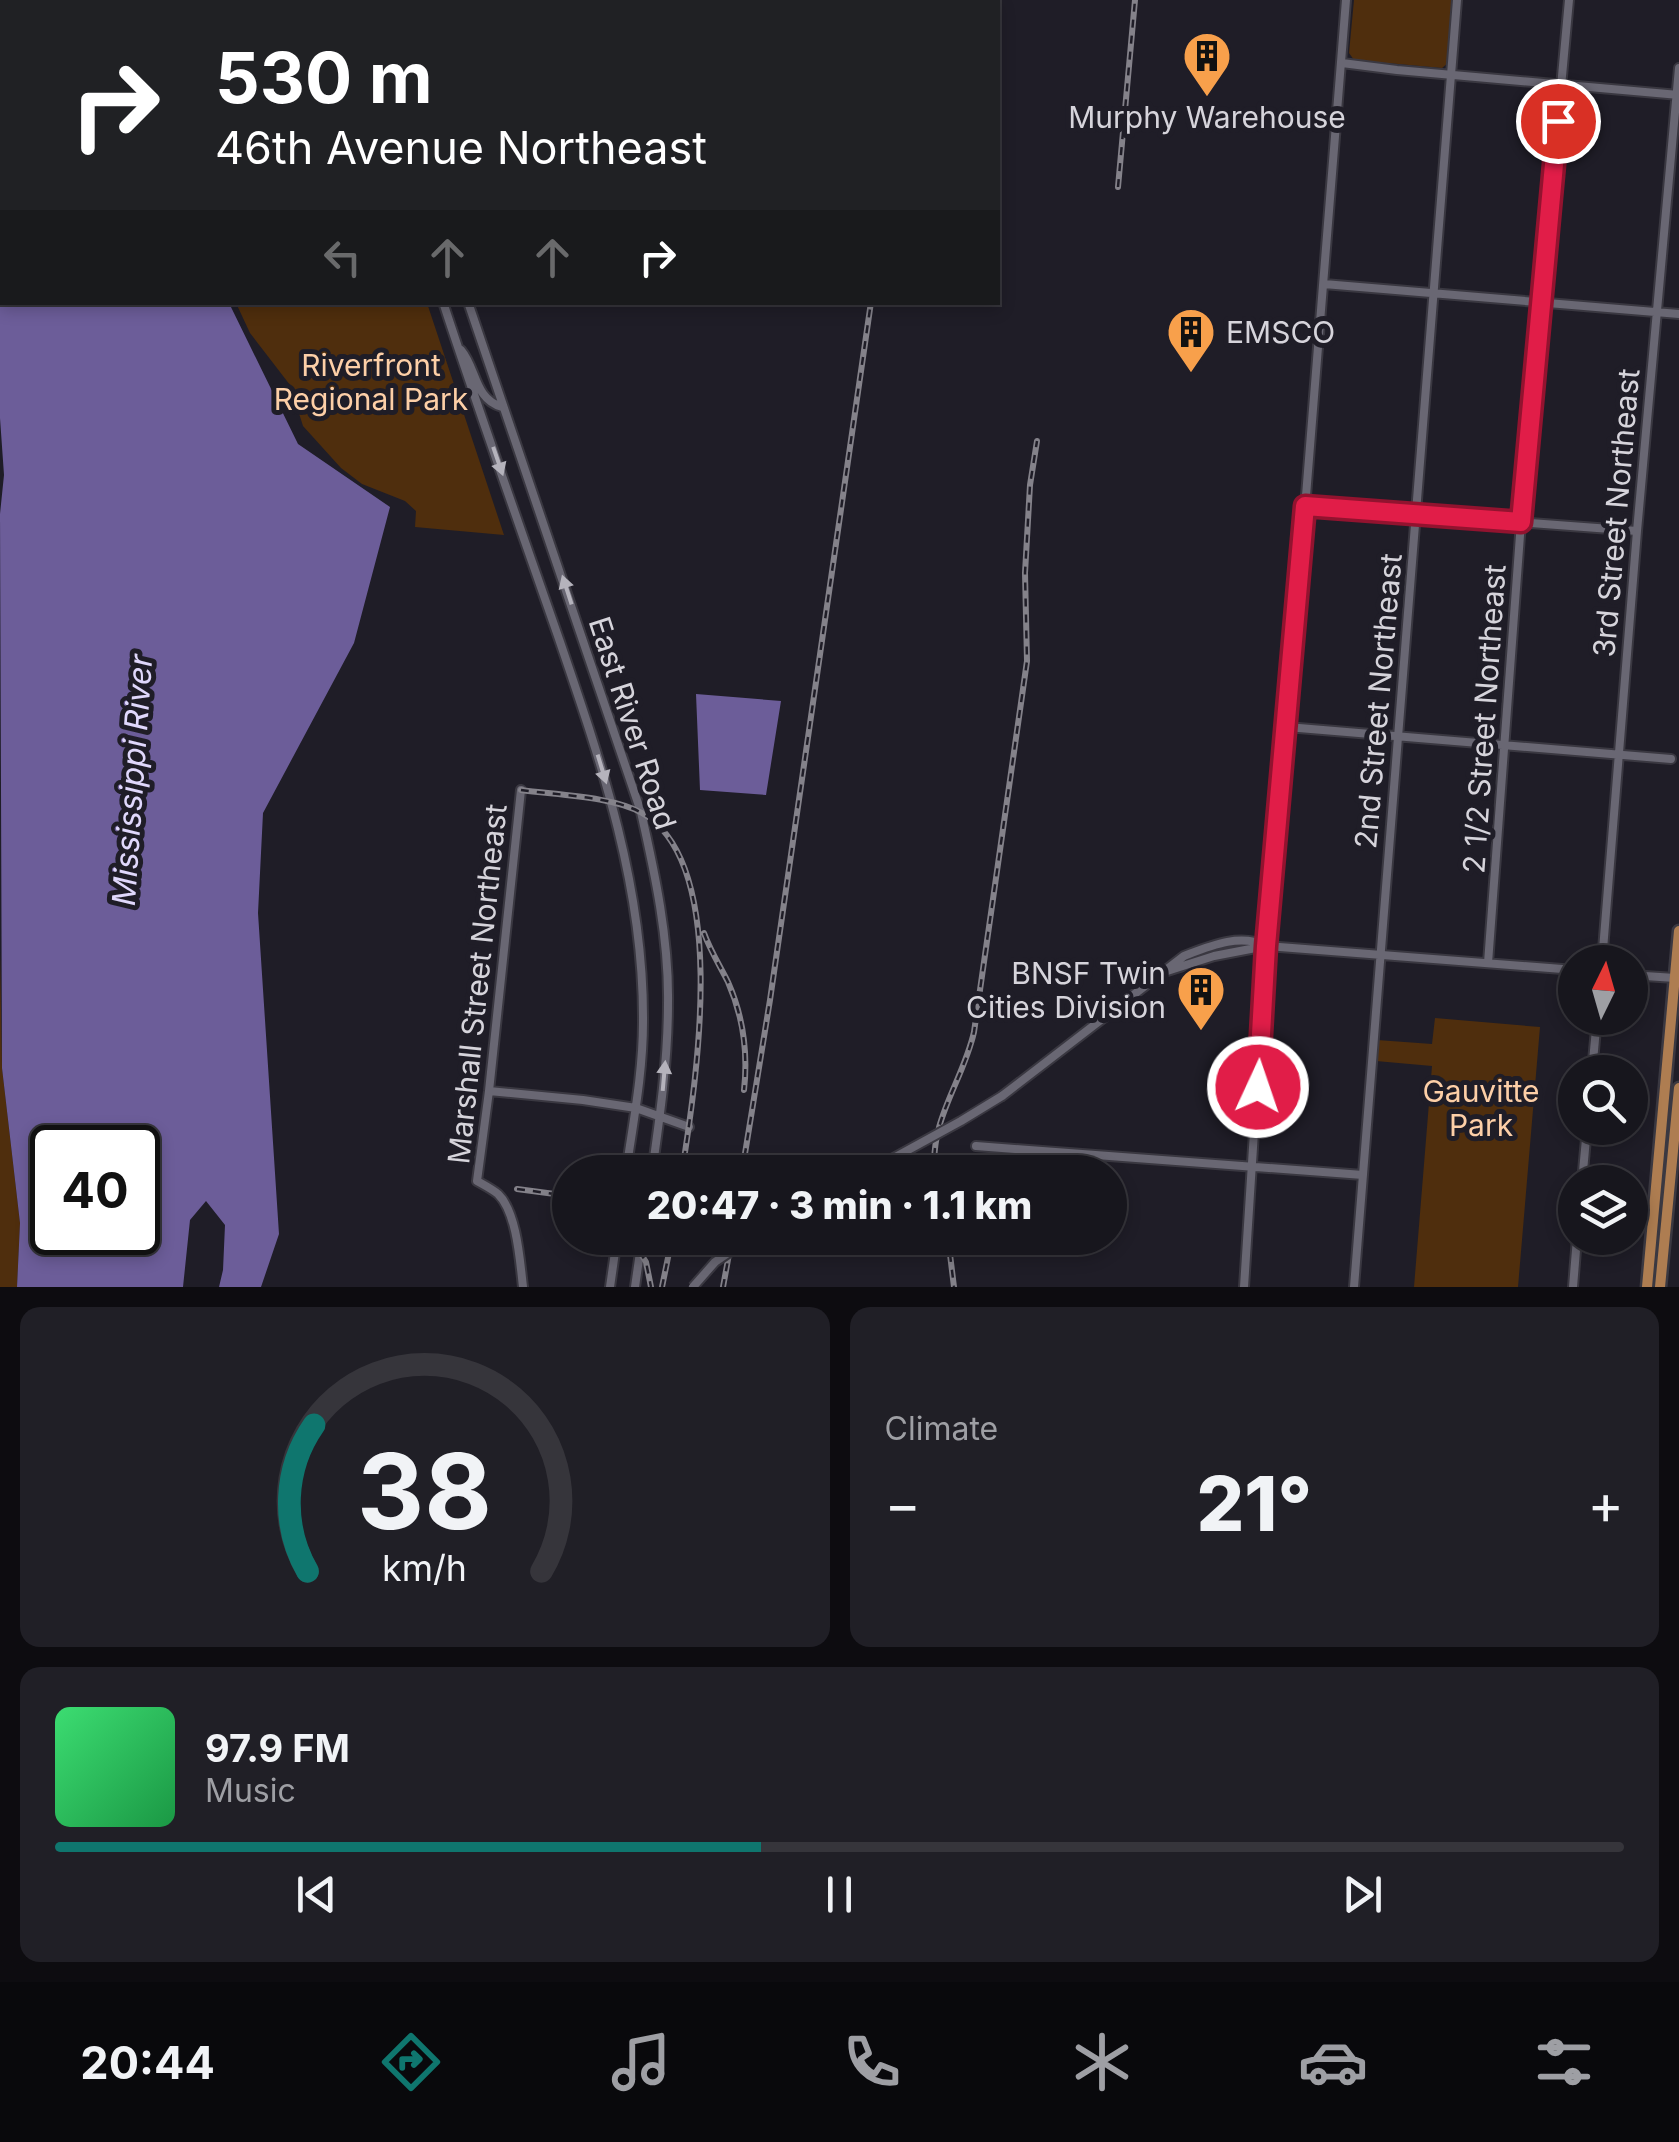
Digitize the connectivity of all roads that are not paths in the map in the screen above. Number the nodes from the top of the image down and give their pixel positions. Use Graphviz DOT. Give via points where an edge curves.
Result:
graph roads {
  1 [pos="1346,0"];
  2 [pos="1457,0"];
  3 [pos="1569,0"];
  4 [pos="1342,62"];
  5 [pos="1679,68"];
  6 [pos="1451,75"];
  7 [pos="1561,84"];
  8 [pos="1678,95"];
  9 [pos="1324,284"];
  10 [pos="1434,293"];
  11 [pos="1542,304"];
  12 [pos="444,305"];
  13 [pos="469,305"];
  14 [pos="1656,312"];
  15 [pos="1679,314"];
  16 [pos="458,347"];
  17 [pos="502,407"];
  18 [pos="1305,506"];
  19 [pos="1415,514"];
  20 [pos="1521,522"];
  21 [pos="1636,531"];
  22 [pos="1287,727"];
  23 [pos="1397,737"];
  24 [pos="1504,746"];
  25 [pos="1618,755"];
  26 [pos="1672,759"];
  27 [pos="521,790"];
  28 [pos="1679,931"];
  29 [pos="1603,945"];
  30 [pos="1266,946"];
  31 [pos="1380,954"];
  32 [pos="1488,963"];
  33 [pos="1558,969"];
  34 [pos="1648,976"];
  35 [pos="1677,978"];
  36 [pos="1679,1088"];
  37 [pos="489,1091"];
  38 [pos="636,1108"];
  39 [pos="660,1117"];
  40 [pos="689,1127"];
  41 [pos="976,1146"];
  42 [pos="629,1155"];
  43 [pos="654,1155"];
  44 [pos="900,1155"];
  45 [pos="1252,1166"];
  46 [pos="1363,1175"];
  47 [pos="615,1255"];
  48 [pos="640,1255"];
  49 [pos="725,1255"];
  50 [pos="1576,1255"];
  51 [pos="522,1287"];
  52 [pos="610,1287"];
  53 [pos="635,1287"];
  54 [pos="692,1287"];
  55 [pos="1244,1287"];
  56 [pos="1354,1287"];
  57 [pos="1573,1287"];
  58 [pos="1647,1287"];
  59 [pos="1660,1287"];
  1 -- 4 [label="street"];
  2 -- 6 [label="street, 2nd Street Northeast"];
  3 -- 7 [label="street, 2 1/2 Street Northeast"];
  4 -- 6 [label="street"];
  4 -- 9 [label="street"];
  5 -- 8 [label="street, 3rd Street Northeast"];
  6 -- 7 [label="street"];
  6 -- 10 [label="street, 2nd Street Northeast"];
  7 -- 8 [label="street"];
  7 -- 11 [label="street, 2 1/2 Street Northeast"];
  8 -- 14 [label="street, 3rd Street Northeast"];
  9 -- 10 [label="street"];
  9 -- 18 [label="street"];
  10 -- 11 [label="street"];
  10 -- 19 [label="street, 2nd Street Northeast"];
  11 -- 14 [label="street"];
  11 -- 20 [label="street, 2 1/2 Street Northeast"];
  12 -- 16 [label="street, East River Road"];
  13 -- 17 [label="street, East River Road"];
  14 -- 15 [label="street"];
  14 -- 21 [label="street, 3rd Street Northeast"];
  16 -- 17 [label="street" via="484,396"];
  16 -- 38 [label="street, East River Road, one-way" via="604,771 630,876 643,1022"];
  39 -- 17 [label="street, East River Road, one-way" via="668,1000 648,842"];
  18 -- 19 [label="street"];
  18 -- 22 [label="street"];
  19 -- 20 [label="street"];
  19 -- 23 [label="street, 2nd Street Northeast"];
  20 -- 21 [label="street"];
  20 -- 24 [label="street, 2 1/2 Street Northeast"];
  21 -- 25 [label="street, 3rd Street Northeast"];
  22 -- 23 [label="street"];
  22 -- 30 [label="street"];
  23 -- 24 [label="street"];
  23 -- 31 [label="street, 2nd Street Northeast"];
  24 -- 25 [label="street"];
  24 -- 32 [label="street, 2 1/2 Street Northeast"];
  25 -- 26 [label="street"];
  25 -- 29 [label="street, 3rd Street Northeast"];
  27 -- 37 [label="street, Marshall Street Northeast"];
  28 -- 35 [label="main road"];
  30 -- 31 [label="street"];
  30 -- 44 [label="street, bridge" via="1162,973 1002,1096"];
  30 -- 45 [label="street"];
  31 -- 32 [label="street"];
  31 -- 46 [label="street, 2nd Street Northeast"];
  32 -- 33 [label="street"];
  34 -- 35 [label="street"];
  35 -- 58 [label="main road"];
  36 -- 59 [label="main road"];
  37 -- 38 [label="street"];
  37 -- 51 [label="street, Marshall Street Northeast" via="477,1181 505,1203"];
  38 -- 39 [label="street"];
  38 -- 42 [label="street, East River Road"];
  39 -- 40 [label="street"];
  39 -- 43 [label="street, East River Road"];
  41 -- 45 [label="street"];
  45 -- 46 [label="street"];
  45 -- 55 [label="street"];
  46 -- 56 [label="street, 2nd Street Northeast"];
  47 -- 52 [label="street"];
  48 -- 53 [label="street"];
  49 -- 54 [label="street, bridge"];
  50 -- 57 [label="street"];
}
